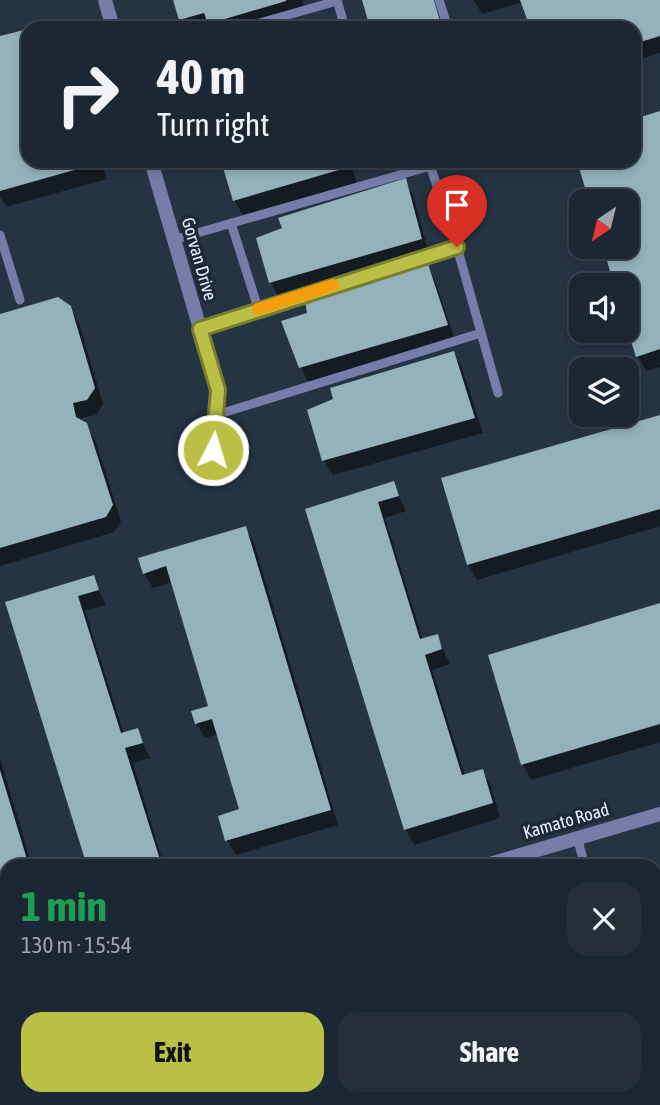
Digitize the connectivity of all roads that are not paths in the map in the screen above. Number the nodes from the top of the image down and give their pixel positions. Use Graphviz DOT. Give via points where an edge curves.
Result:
graph roads {
  1 [pos="105,0"];
  2 [pos="337,0"];
  3 [pos="439,0"];
  4 [pos="111,21"];
  5 [pos="266,21"];
  6 [pos="343,21"];
  7 [pos="446,21"];
  8 [pos="152,168"];
  9 [pos="423,168"];
  10 [pos="431,168"];
  11 [pos="231,223"];
  12 [pos="0,234"];
  13 [pos="173,240"];
  14 [pos="457,247"];
  15 [pos="20,300"];
  16 [pos="258,309"];
  17 [pos="200,329"];
  18 [pos="481,333"];
  19 [pos="498,393"];
  20 [pos="216,415"];
  21 [pos="213,450"];
  22 [pos="660,814"];
  23 [pos="577,837"];
  24 [pos="506,859"];
  25 [pos="583,859"];
  1 -- 4 [label="street"];
  2 -- 5 [label="lane"];
  2 -- 6 [label="lane"];
  3 -- 7 [label="lane"];
  8 -- 13 [label="street, Gorvan Drive"];
  9 -- 11 [label="lane"];
  10 -- 14 [label="lane"];
  11 -- 13 [label="lane"];
  11 -- 16 [label="lane"];
  12 -- 15 [label="lane"];
  13 -- 17 [label="street, Gorvan Drive"];
  14 -- 16 [label="lane"];
  14 -- 18 [label="lane"];
  16 -- 17 [label="lane"];
  17 -- 20 [label="street, Gorvan Drive" via="218,390"];
  18 -- 19 [label="lane"];
  18 -- 20 [label="lane"];
  20 -- 21 [label="street, Gorvan Drive"];
  22 -- 23 [label="street, Kamato Road"];
  23 -- 24 [label="street, Kamato Road"];
  23 -- 25 [label="lane"];
}
